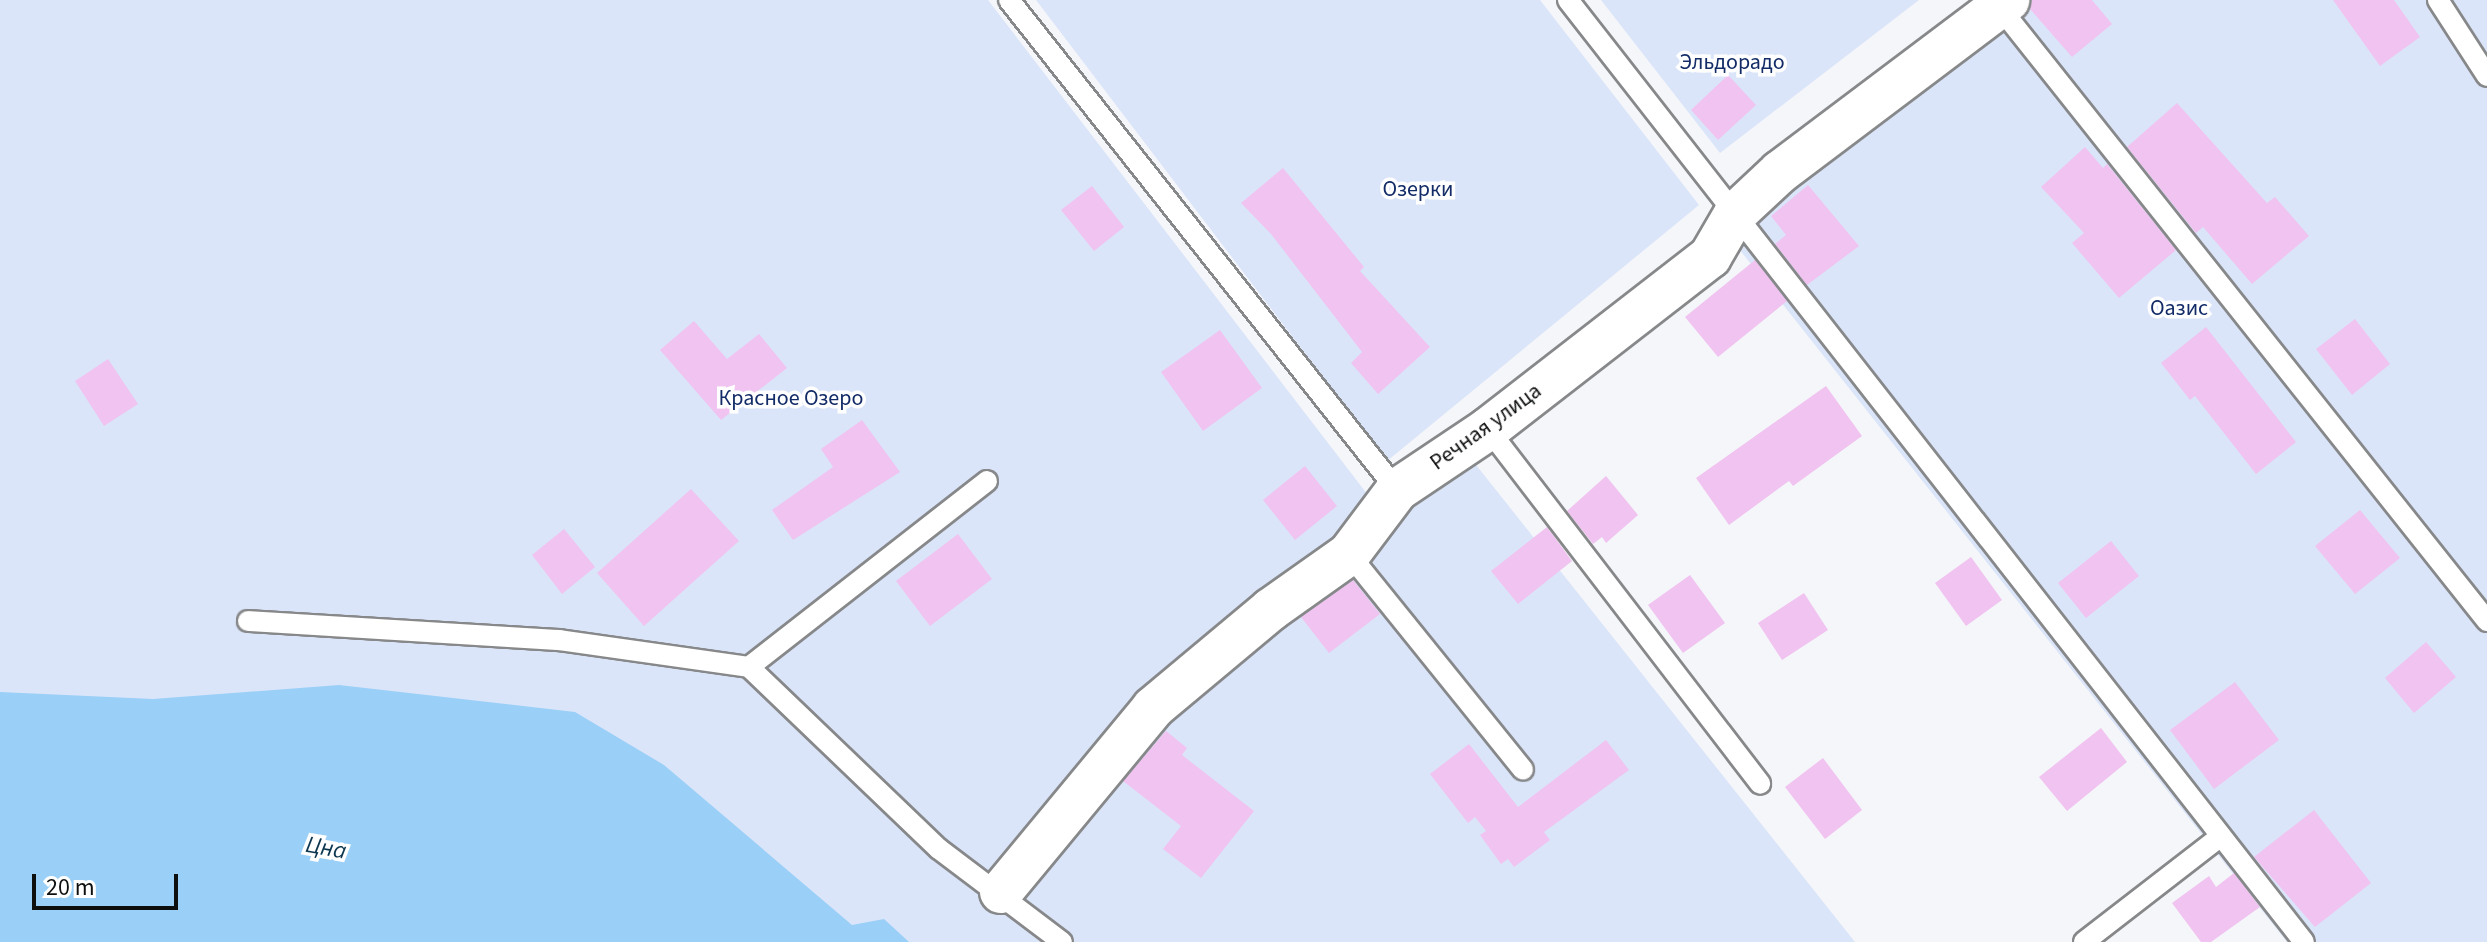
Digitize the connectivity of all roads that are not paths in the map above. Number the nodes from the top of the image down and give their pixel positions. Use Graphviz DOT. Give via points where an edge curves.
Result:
graph roads {
  1 [pos="1009,0"];
  2 [pos="1568,0"];
  3 [pos="2438,0"];
  4 [pos="2001,2"];
  5 [pos="2487,76"];
  6 [pos="1735,214"];
  7 [pos="1488,429"];
  8 [pos="987,481"];
  9 [pos="1397,490"];
  10 [pos="1349,554"];
  11 [pos="248,621"];
  12 [pos="2487,621"];
  13 [pos="749,667"];
  14 [pos="1523,770"];
  15 [pos="1760,784"];
  16 [pos="2221,836"];
  17 [pos="1001,892"];
  18 [pos="1062,942"];
  19 [pos="2084,942"];
  20 [pos="2304,942"];
  1 -- 9 [label="lane"];
  2 -- 6 [label="lane"];
  3 -- 5 [label="lane"];
  4 -- 6 [label="street, Речная улица" via="1780,172"];
  4 -- 12 [label="lane"];
  6 -- 7 [label="street, Речная улица" via="1710,257"];
  6 -- 16 [label="lane"];
  7 -- 9 [label="street, Речная улица"];
  7 -- 15 [label="lane"];
  8 -- 13 [label="lane"];
  9 -- 10 [label="street, Речная улица"];
  10 -- 14 [label="lane"];
  10 -- 17 [label="street, Речная улица" via="1270,610 1153,708"];
  11 -- 13 [label="lane" via="559,640"];
  13 -- 17 [label="lane" via="939,849"];
  16 -- 19 [label="lane"];
  16 -- 20 [label="lane"];
  17 -- 18 [label="lane"];
}
